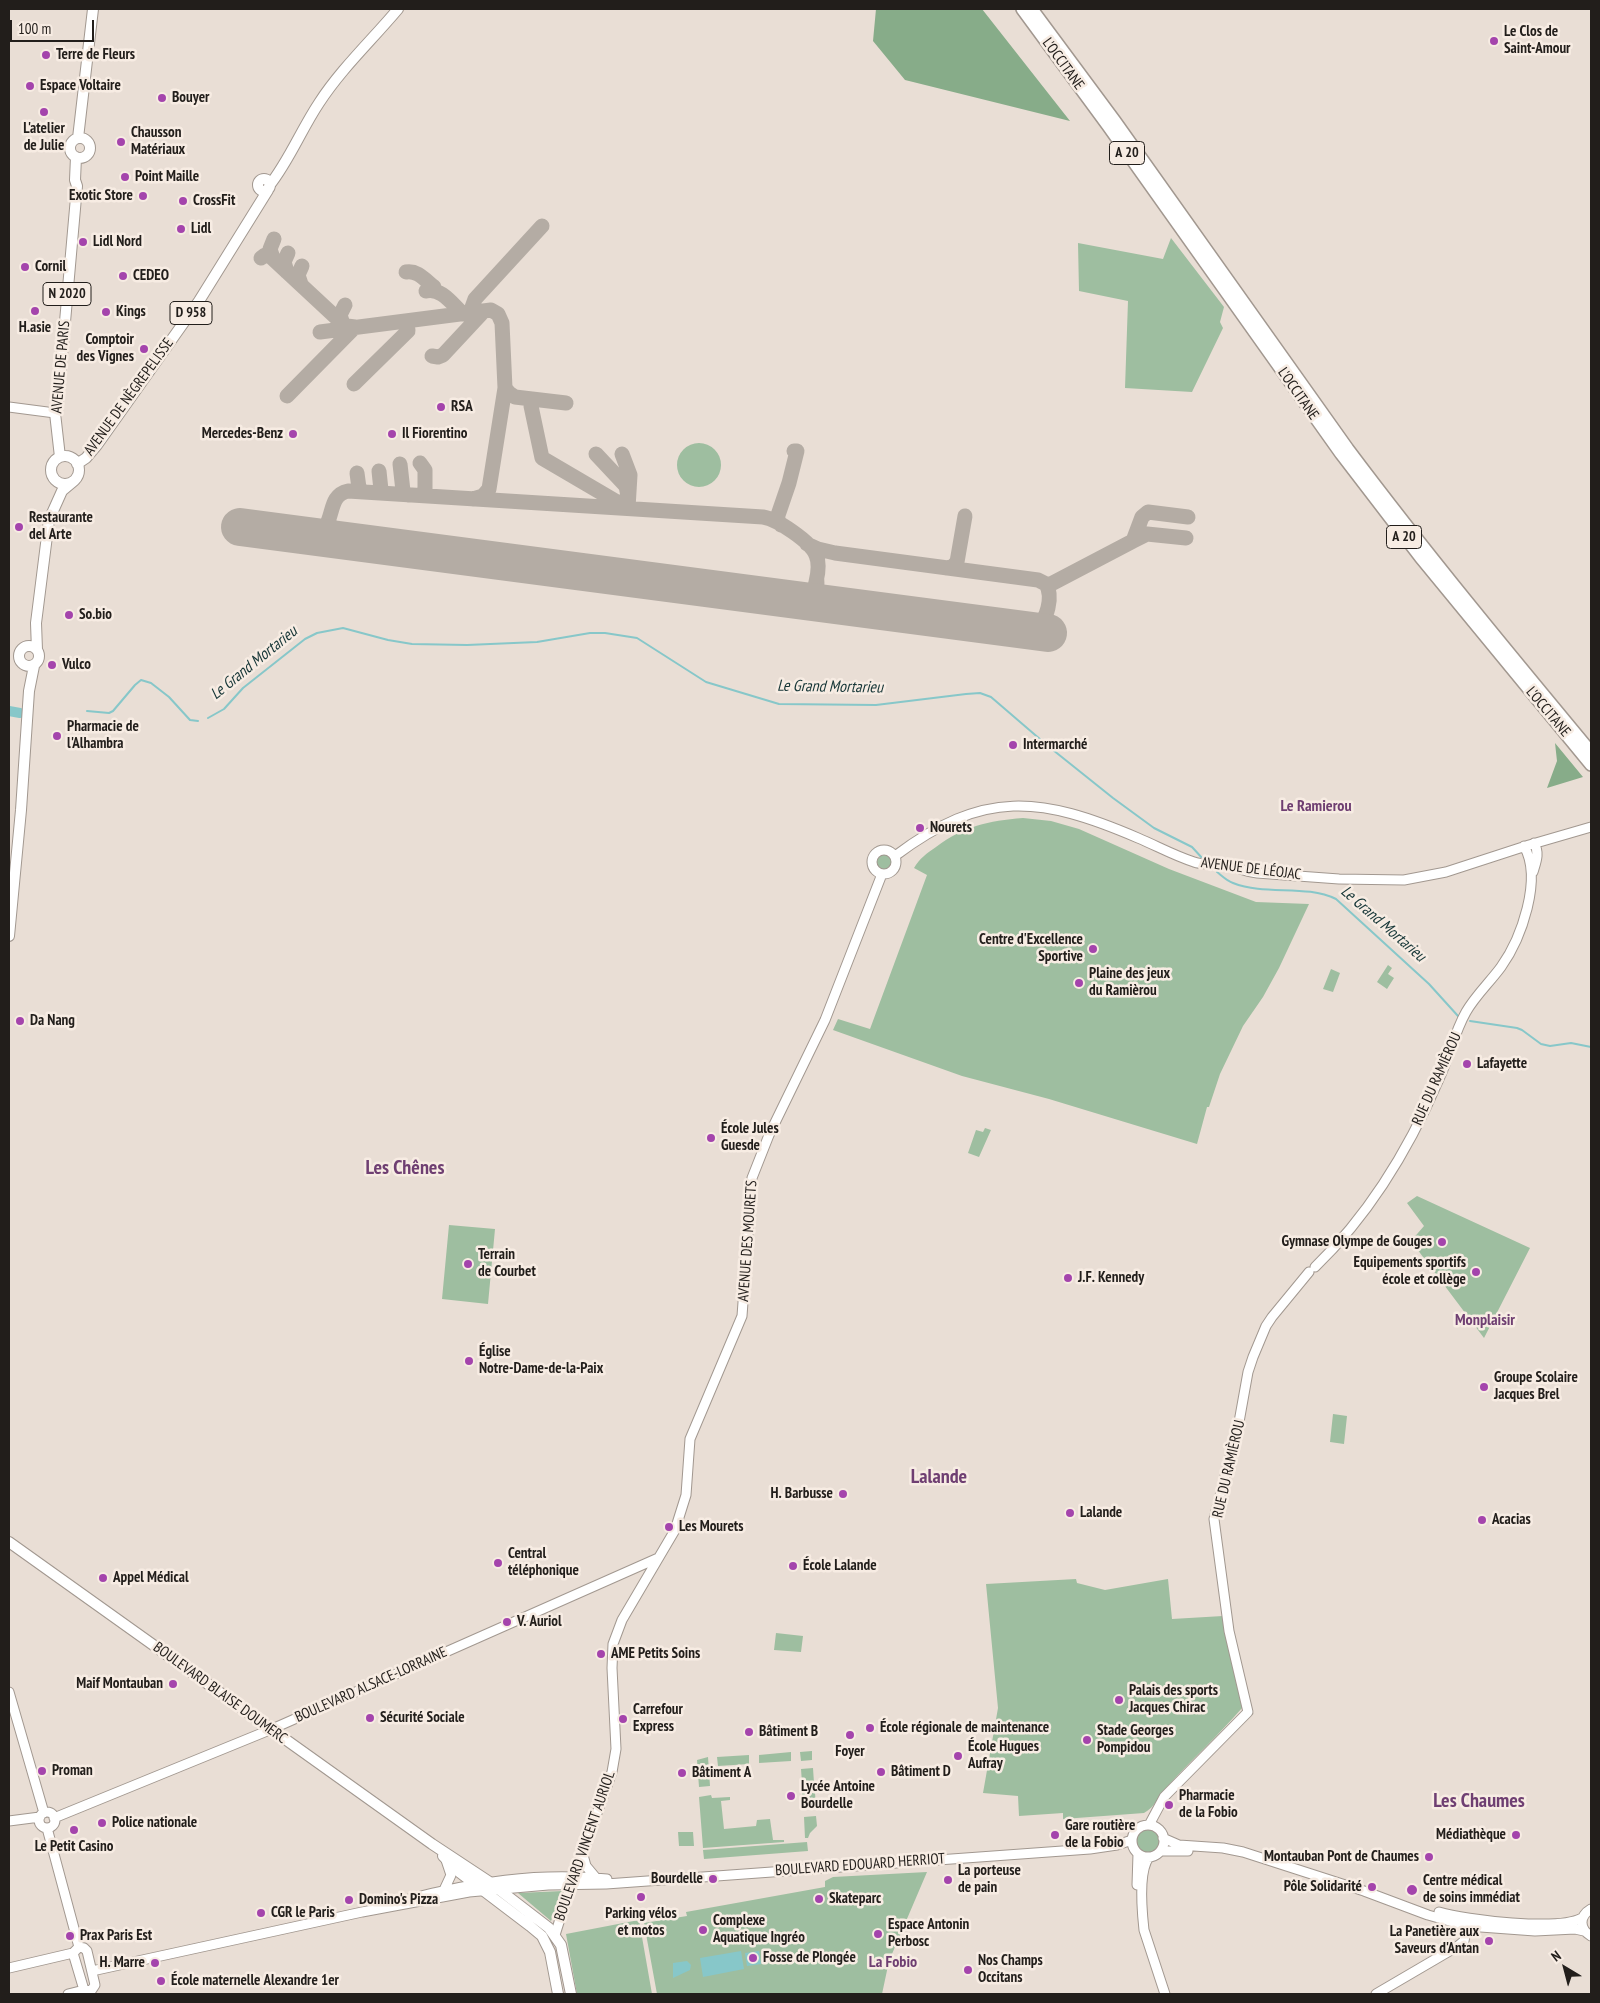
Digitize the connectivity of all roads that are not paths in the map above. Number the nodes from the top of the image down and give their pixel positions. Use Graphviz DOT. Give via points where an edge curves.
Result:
graph roads {
  1 [pos="93,9"];
  2 [pos="398,9"];
  3 [pos="402,9"];
  4 [pos="1022,9"];
  5 [pos="1032,9"];
  6 [pos="387,21"];
  7 [pos="81,139"];
  8 [pos="80,157"];
  9 [pos="9,407"];
  10 [pos="55,413"];
  11 [pos="60,457"];
  12 [pos="77,464"];
  13 [pos="54,480"];
  14 [pos="74,481"];
  15 [pos="53,509"];
  16 [pos="32,648"];
  17 [pos="30,666"];
  18 [pos="1591,752"];
  19 [pos="1591,765"];
  20 [pos="1591,827"];
  21 [pos="1534,843"];
  22 [pos="1524,846"];
  23 [pos="895,856"];
  24 [pos="882,874"];
  25 [pos="1531,877"];
  26 [pos="9,936"];
  27 [pos="9,1542"];
  28 [pos="658,1558"];
  29 [pos="9,1692"];
  30 [pos="272,1729"];
  31 [pos="1173,1788"];
  32 [pos="42,1815"];
  33 [pos="54,1818"];
  34 [pos="9,1821"];
  35 [pos="1149,1825"];
  36 [pos="47,1828"];
  37 [pos="1158,1829"];
  38 [pos="1163,1838"];
  39 [pos="1132,1840"];
  40 [pos="432,1844"];
  41 [pos="1090,1849"];
  42 [pos="1230,1850"];
  43 [pos="1161,1851"];
  44 [pos="1136,1852"];
  45 [pos="583,1854"];
  46 [pos="1149,1857"];
  47 [pos="444,1858"];
  48 [pos="596,1878"];
  49 [pos="572,1880"];
  50 [pos="630,1880"];
  51 [pos="473,1883"];
  52 [pos="485,1886"];
  53 [pos="498,1889"];
  54 [pos="444,1890"];
  55 [pos="1591,1909"];
  56 [pos="362,1912"];
  57 [pos="1582,1918"];
  58 [pos="1143,1920"];
  59 [pos="1469,1922"];
  60 [pos="1588,1934"];
  61 [pos="555,1935"];
  62 [pos="76,1950"];
  63 [pos="9,1968"];
  64 [pos="92,1971"];
  65 [pos="89,1992"];
  66 [pos="68,1994"];
  67 [pos="558,1994"];
  68 [pos="571,1994"];
  69 [pos="1165,1994"];
  70 [pos="1376,1994"];
  1 -- 7 [label="main road" via="90,72"];
  2 -- 6 [label="main road, AVENUE DE NÈGREPELISSE / D 958"];
  3 -- 6 [label="main road, AVENUE DE NÈGREPELISSE / D 958"];
  4 -- 19 [label="highway, L'OCCITANE / A 20" via="1341,454 1420,557"];
  5 -- 18 [label="highway, L'OCCITANE / A 20" via="1370,479"];
  6 -- 12 [label="main road, AVENUE DE NÈGREPELISSE / D 958" via="325,95 265,186 260,202 194,309 97,445"];
  7 -- 8 [label="main road" via="90,147 90,152"];
  7 -- 8 [label="main road" via="73,142 70,149"];
  8 -- 10 [label="main road, AVENUE DE PARIS / N 2020" via="81,180 77,186"];
  9 -- 10 [label="main road"];
  10 -- 11 [label="main road, AVENUE DE PARIS / N 2020"];
  11 -- 12 [label="main road" via="72,458"];
  11 -- 13 [label="main road" via="51,467"];
  12 -- 14 [label="main road" via="78,473"];
  13 -- 14 [label="main road" via="66,484"];
  13 -- 15 [label="main road"];
  14 -- 15 [label="main road" via="62,491"];
  15 -- 16 [label="main road" via="47,531"];
  16 -- 17 [label="main road" via="39,659"];
  16 -- 17 [label="main road" via="22,648 19,655 21,663"];
  17 -- 26 [label="main road" via="32,683"];
  20 -- 21 [label="main road, AVENUE DE LÉOJAC"];
  21 -- 22 [label="main road, AVENUE DE LÉOJAC"];
  21 -- 25 [label="main road, RUE DU RAMIÈROU" via="1538,856"];
  22 -- 23 [label="main road, AVENUE DE LÉOJAC" via="1453,870 1404,880 1291,876 1195,863 1080,815 1052,808 1020,806 993,808 960,818"];
  22 -- 25 [label="main road, RUE DU RAMIÈROU" via="1529,856"];
  23 -- 24 [label="main road" via="894,870"];
  23 -- 24 [label="main road" via="884,850 874,856 873,867"];
  24 -- 28 [label="main road, AVENUE DES MOURETS" via="825,1020 752,1178 742,1316 690,1439 686,1495 675,1530"];
  25 -- 31 [label="main road, RUE DU RAMIÈROU" via="1526,913 1508,956 1466,1012 1439,1080 1383,1187 1343,1239 1272,1317 1253,1357 1214,1519 1228,1630 1248,1712"];
  27 -- 30 [label="main road, BOULEVARD BLAISE DOUMERC"];
  28 -- 30 [label="main road, BOULEVARD ALSACE-LORRAINE"];
  28 -- 45 [label="main road, BOULEVARD VINCENT AURIOL" via="622,1620 612,1644 616,1749 610,1780"];
  29 -- 32 [label="main road"];
  30 -- 33 [label="main road, BOULEVARD ALSACE-LORRAINE"];
  30 -- 40 [label="main road, BOULEVARD BLAISE DOUMERC"];
  31 -- 35 [label="main road" via="1164,1797"];
  31 -- 37 [label="main road" via="1159,1814"];
  32 -- 33 [label="main road" via="50,1813"];
  32 -- 34 [label="main road"];
  32 -- 36 [label="main road" via="40,1825"];
  33 -- 36 [label="main road" via="53,1825"];
  35 -- 37 [label="main road"];
  35 -- 39 [label="main road" via="1136,1830"];
  36 -- 62 [label="main road"];
  37 -- 38 [label="main road"];
  38 -- 42 [label="main road" via="1179,1845"];
  38 -- 43 [label="main road"];
  39 -- 41 [label="main road, BOULEVARD EDOUARD HERRIOT"];
  39 -- 44 [label="main road"];
  40 -- 47 [label="main road, BOULEVARD BLAISE DOUMERC"];
  40 -- 52 [label="main road, BOULEVARD BLAISE DOUMERC"];
  41 -- 44 [label="main road, BOULEVARD EDOUARD HERRIOT"];
  41 -- 50 [label="main road, BOULEVARD EDOUARD HERRIOT"];
  42 -- 43 [label="main road"];
  42 -- 59 [label="main road" via="1292,1867 1428,1915"];
  43 -- 46 [label="main road"];
  44 -- 46 [label="main road"];
  44 -- 58 [label="main road" via="1138,1896"];
  45 -- 48 [label="main road" via="588,1869"];
  45 -- 49 [label="main road, BOULEVARD VINCENT AURIOL"];
  46 -- 58 [label="main road" via="1143,1878"];
  47 -- 51 [label="main road, BOULEVARD BLAISE DOUMERC"];
  47 -- 54 [label="main road" via="451,1876"];
  48 -- 49 [label="main road, BOULEVARD EDOUARD HERRIOT"];
  48 -- 50 [label="main road, BOULEVARD EDOUARD HERRIOT"];
  49 -- 50 [label="main road, BOULEVARD EDOUARD HERRIOT" via="606,1884"];
  49 -- 52 [label="main road"];
  49 -- 53 [label="main road"];
  49 -- 61 [label="main road, BOULEVARD VINCENT AURIOL"];
  51 -- 52 [label="main road, BOULEVARD BLAISE DOUMERC"];
  51 -- 54 [label="main road"];
  52 -- 53 [label="main road, BOULEVARD BLAISE DOUMERC"];
  52 -- 56 [label="main road"];
  52 -- 67 [label="main road, BOULEVARD BLAISE DOUMERC" via="546,1943"];
  53 -- 61 [label="main road, BOULEVARD BLAISE DOUMERC"];
  54 -- 56 [label="main road"];
  55 -- 57 [label="main road"];
  56 -- 64 [label="main road"];
  57 -- 59 [label="main road" via="1571,1923"];
  57 -- 60 [label="main road"];
  58 -- 69 [label="main road"];
  59 -- 60 [label="main road" via="1535,1930 1574,1929"];
  59 -- 70 [label="main road" via="1464,1941 1458,1946"];
  61 -- 68 [label="main road, BOULEVARD BLAISE DOUMERC" via="561,1945"];
  62 -- 63 [label="main road"];
  62 -- 64 [label="main road" via="86,1949"];
  62 -- 65 [label="main road"];
  64 -- 65 [label="main road" via="95,1985"];
  65 -- 66 [label="main road"];
}
